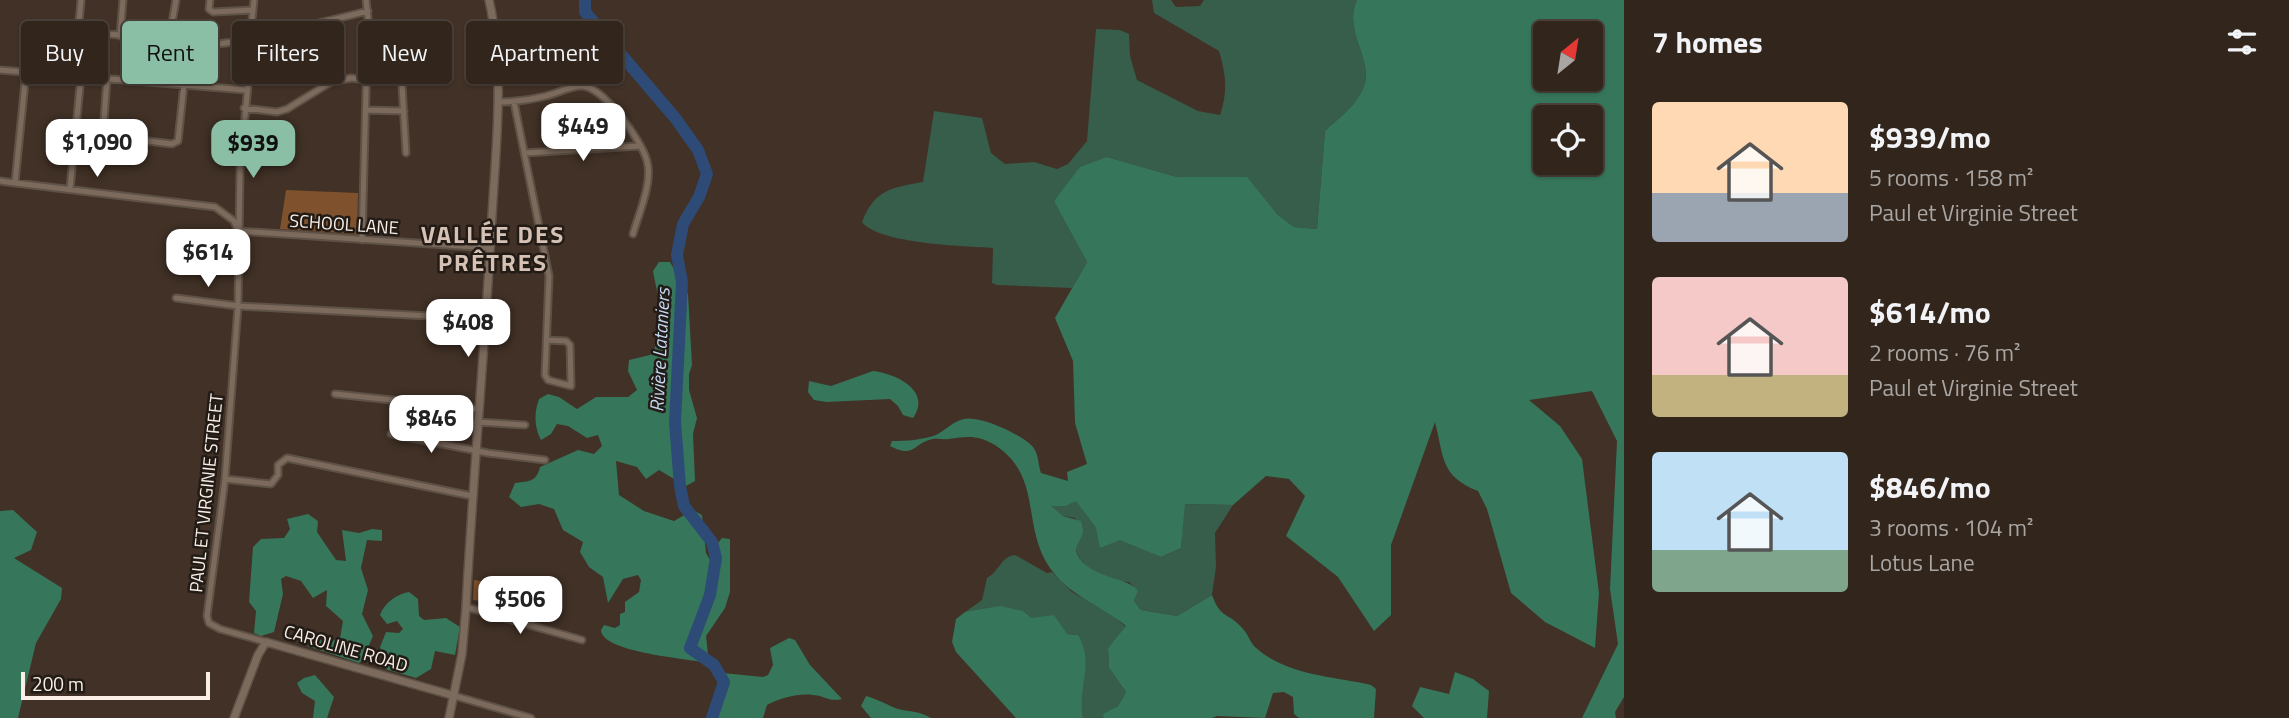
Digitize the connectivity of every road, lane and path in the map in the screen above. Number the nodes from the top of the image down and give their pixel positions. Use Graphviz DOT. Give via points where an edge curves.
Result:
graph roads {
  1 [pos="81,0"];
  2 [pos="123,0"];
  3 [pos="176,0"];
  4 [pos="210,0"];
  5 [pos="254,0"];
  6 [pos="366,0"];
  7 [pos="489,0"];
  8 [pos="253,10"];
  9 [pos="368,15"];
  10 [pos="79,21"];
  11 [pos="337,21"];
  12 [pos="368,21"];
  13 [pos="108,35"];
  14 [pos="120,36"];
  15 [pos="218,44"];
  16 [pos="0,69"];
  17 [pos="21,71"];
  18 [pos="358,79"];
  19 [pos="25,84"];
  20 [pos="80,84"];
  21 [pos="107,84"];
  22 [pos="184,84"];
  23 [pos="247,84"];
  24 [pos="366,84"];
  25 [pos="402,85"];
  26 [pos="246,90"];
  27 [pos="498,102"];
  28 [pos="514,102"];
  29 [pos="244,108"];
  30 [pos="366,110"];
  31 [pos="404,111"];
  32 [pos="131,128"];
  33 [pos="140,140"];
  34 [pos="639,146"];
  35 [pos="406,153"];
  36 [pos="525,153"];
  37 [pos="0,181"];
  38 [pos="15,183"];
  39 [pos="70,189"];
  40 [pos="238,231"];
  41 [pos="634,234"];
  42 [pos="362,240"];
  43 [pos="490,248"];
  44 [pos="176,299"];
  45 [pos="238,306"];
  46 [pos="486,319"];
  47 [pos="547,340"];
  48 [pos="335,394"];
  49 [pos="478,409"];
  50 [pos="477,422"];
  51 [pos="525,425"];
  52 [pos="391,435"];
  53 [pos="475,449"];
  54 [pos="545,460"];
  55 [pos="225,478"];
  56 [pos="472,496"];
  57 [pos="466,607"];
  58 [pos="582,640"];
  59 [pos="266,642"];
  60 [pos="455,696"];
  61 [pos="234,718"];
  62 [pos="449,718"];
  63 [pos="531,718"];
  1 -- 10 [label="street"];
  2 -- 14 [label="street"];
  3 -- 14 [label="street" via="170,34 165,38"];
  4 -- 8 [label="street" via="213,12"];
  5 -- 8 [label="street"];
  6 -- 9 [label="street"];
  7 -- 27 [label="main road"];
  8 -- 15 [label="street" via="250,40"];
  9 -- 11 [label="street"];
  9 -- 12 [label="street"];
  13 -- 14 [label="street"];
  16 -- 17 [label="street"];
  18 -- 29 [label="street" via="331,82 277,112"];
  19 -- 38 [label="street"];
  20 -- 39 [label="street"];
  21 -- 32 [label="street" via="104,120"];
  22 -- 26 [label="street"];
  22 -- 33 [label="street" via="178,141"];
  23 -- 26 [label="street, PAUL ET VIRGINIE STREET"];
  24 -- 30 [label="street"];
  25 -- 31 [label="street"];
  26 -- 29 [label="street, PAUL ET VIRGINIE STREET"];
  27 -- 28 [label="street"];
  27 -- 43 [label="main road"];
  28 -- 34 [label="street" via="587,86 608,101"];
  28 -- 36 [label="street"];
  29 -- 40 [label="street, PAUL ET VIRGINIE STREET"];
  30 -- 31 [label="street"];
  30 -- 42 [label="street"];
  31 -- 35 [label="street"];
  34 -- 36 [label="street"];
  34 -- 41 [label="street" via="647,161 647,178"];
  36 -- 47 [label="street" via="549,276"];
  37 -- 38 [label="street"];
  38 -- 39 [label="street"];
  39 -- 40 [label="street" via="215,207"];
  40 -- 42 [label="street, SCHOOL LANE"];
  40 -- 45 [label="street, PAUL ET VIRGINIE STREET"];
  42 -- 43 [label="street, SCHOOL LANE"];
  43 -- 46 [label="main road"];
  44 -- 45 [label="street"];
  45 -- 46 [label="street"];
  45 -- 55 [label="street, PAUL ET VIRGINIE STREET"];
  46 -- 49 [label="main road"];
  47 -- 47 [label="street" via="545,375 568,387 572,383 570,345"];
  48 -- 49 [label="street"];
  49 -- 50 [label="main road"];
  50 -- 51 [label="street"];
  50 -- 53 [label="main road"];
  52 -- 53 [label="street"];
  53 -- 54 [label="street"];
  53 -- 56 [label="main road"];
  55 -- 56 [label="street" via="271,484 286,458"];
  55 -- 59 [label="street, PAUL ET VIRGINIE STREET" via="207,616 220,629"];
  56 -- 57 [label="main road"];
  57 -- 58 [label="street"];
  57 -- 60 [label="main road"];
  59 -- 60 [label="main road, CAROLINE ROAD"];
  59 -- 61 [label="main road, CAROLINE ROAD"];
  60 -- 62 [label="main road"];
  60 -- 63 [label="street"];
}
